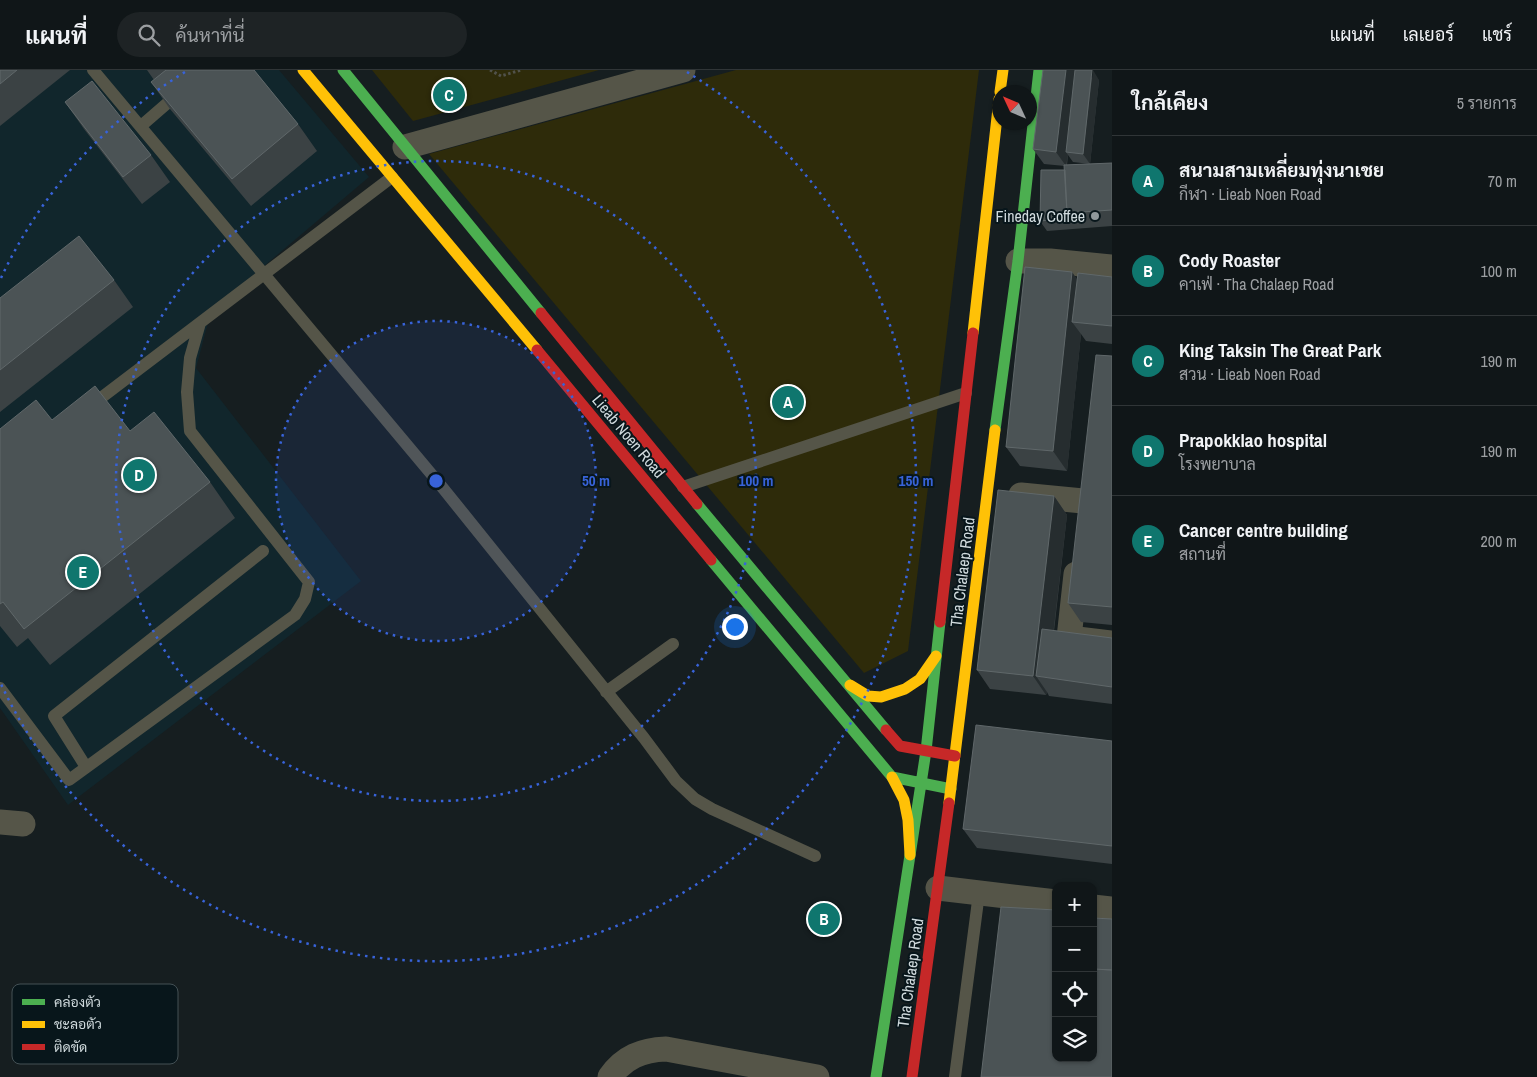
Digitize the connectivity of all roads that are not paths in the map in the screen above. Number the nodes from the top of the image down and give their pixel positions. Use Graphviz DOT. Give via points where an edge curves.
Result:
graph roads {
  1 [pos="93,70"];
  2 [pos="303,70"];
  3 [pos="343,70"];
  4 [pos="683,70"];
  5 [pos="1003,70"];
  6 [pos="1039,70"];
  7 [pos="192,82"];
  8 [pos="1001,85"];
  9 [pos="141,126"];
  10 [pos="997,130"];
  11 [pos="406,147"];
  12 [pos="392,177"];
  13 [pos="1112,255"];
  14 [pos="1018,261"];
  15 [pos="1050,261"];
  16 [pos="1112,267"];
  17 [pos="266,274"];
  18 [pos="200,323"];
  19 [pos="970,394"];
  20 [pos="77,416"];
  21 [pos="683,487"];
  22 [pos="988,491"];
  23 [pos="1083,501"];
  24 [pos="1078,550"];
  25 [pos="263,551"];
  26 [pos="1112,643"];
  27 [pos="673,644"];
  28 [pos="936,656"];
  29 [pos="849,684"];
  30 [pos="0,688"];
  31 [pos="606,692"];
  32 [pos="926,751"];
  33 [pos="955,756"];
  34 [pos="86,767"];
  35 [pos="892,777"];
  36 [pos="921,783"];
  37 [pos="951,789"];
  38 [pos="910,855"];
  39 [pos="815,856"];
  40 [pos="938,888"];
  41 [pos="980,893"];
  42 [pos="1052,902"];
  43 [pos="1097,907"];
  44 [pos="1112,909"];
  45 [pos="610,1077"];
  46 [pos="817,1077"];
  47 [pos="876,1077"];
  48 [pos="912,1077"];
  49 [pos="954,1077"];
  1 -- 9 [label="lane"];
  2 -- 12 [label="main road, Lieab Noen Road"];
  3 -- 11 [label="main road, Lieab Noen Road"];
  4 -- 11 [label="street"];
  5 -- 8 [label="main road"];
  6 -- 14 [label="main road, Tha Chalaep Road"];
  7 -- 9 [label="lane"];
  9 -- 17 [label="lane"];
  10 -- 19 [label="main road, Tha Chalaep Road"];
  11 -- 21 [label="main road, Lieab Noen Road"];
  12 -- 17 [label="lane"];
  12 -- 35 [label="main road, Lieab Noen Road"];
  13 -- 15 [label="street"];
  14 -- 15 [label="street"];
  14 -- 22 [label="main road, Tha Chalaep Road" via="995,397"];
  15 -- 16 [label="street"];
  17 -- 18 [label="lane"];
  17 -- 31 [label="lane"];
  18 -- 20 [label="lane"];
  18 -- 34 [label="lane" via="190,358 187,392 190,431 309,582 306,599 295,615"];
  19 -- 21 [label="lane"];
  19 -- 28 [label="main road, Tha Chalaep Road"];
  21 -- 29 [label="main road, Lieab Noen Road"];
  22 -- 23 [label="street"];
  22 -- 33 [label="main road, Tha Chalaep Road" via="969,725"];
  24 -- 26 [label="street" via="1069,638"];
  25 -- 34 [label="lane" via="54,716"];
  27 -- 31 [label="lane"];
  28 -- 29 [label="main road" via="920,679 905,689 881,697 868,696"];
  28 -- 32 [label="main road, Tha Chalaep Road"];
  29 -- 32 [label="main road, Lieab Noen Road" via="900,746"];
  30 -- 34 [label="lane" via="68,780"];
  31 -- 39 [label="lane" via="676,781 695,799"];
  32 -- 33 [label="main road, Lieab Noen Road"];
  32 -- 36 [label="main road, Tha Chalaep Road"];
  33 -- 37 [label="main road, Tha Chalaep Road"];
  35 -- 36 [label="main road"];
  35 -- 38 [label="main road, Lieab Noen Road" via="904,800"];
  36 -- 37 [label="main road"];
  36 -- 38 [label="main road, Tha Chalaep Road"];
  37 -- 40 [label="main road, Tha Chalaep Road"];
  38 -- 47 [label="main road, Tha Chalaep Road"];
  40 -- 41 [label="street"];
  40 -- 48 [label="main road, Tha Chalaep Road"];
  41 -- 42 [label="street"];
  41 -- 49 [label="lane"];
  43 -- 44 [label="street"];
  45 -- 46 [label="street" via="631,1056 648,1050 666,1049"];
}
